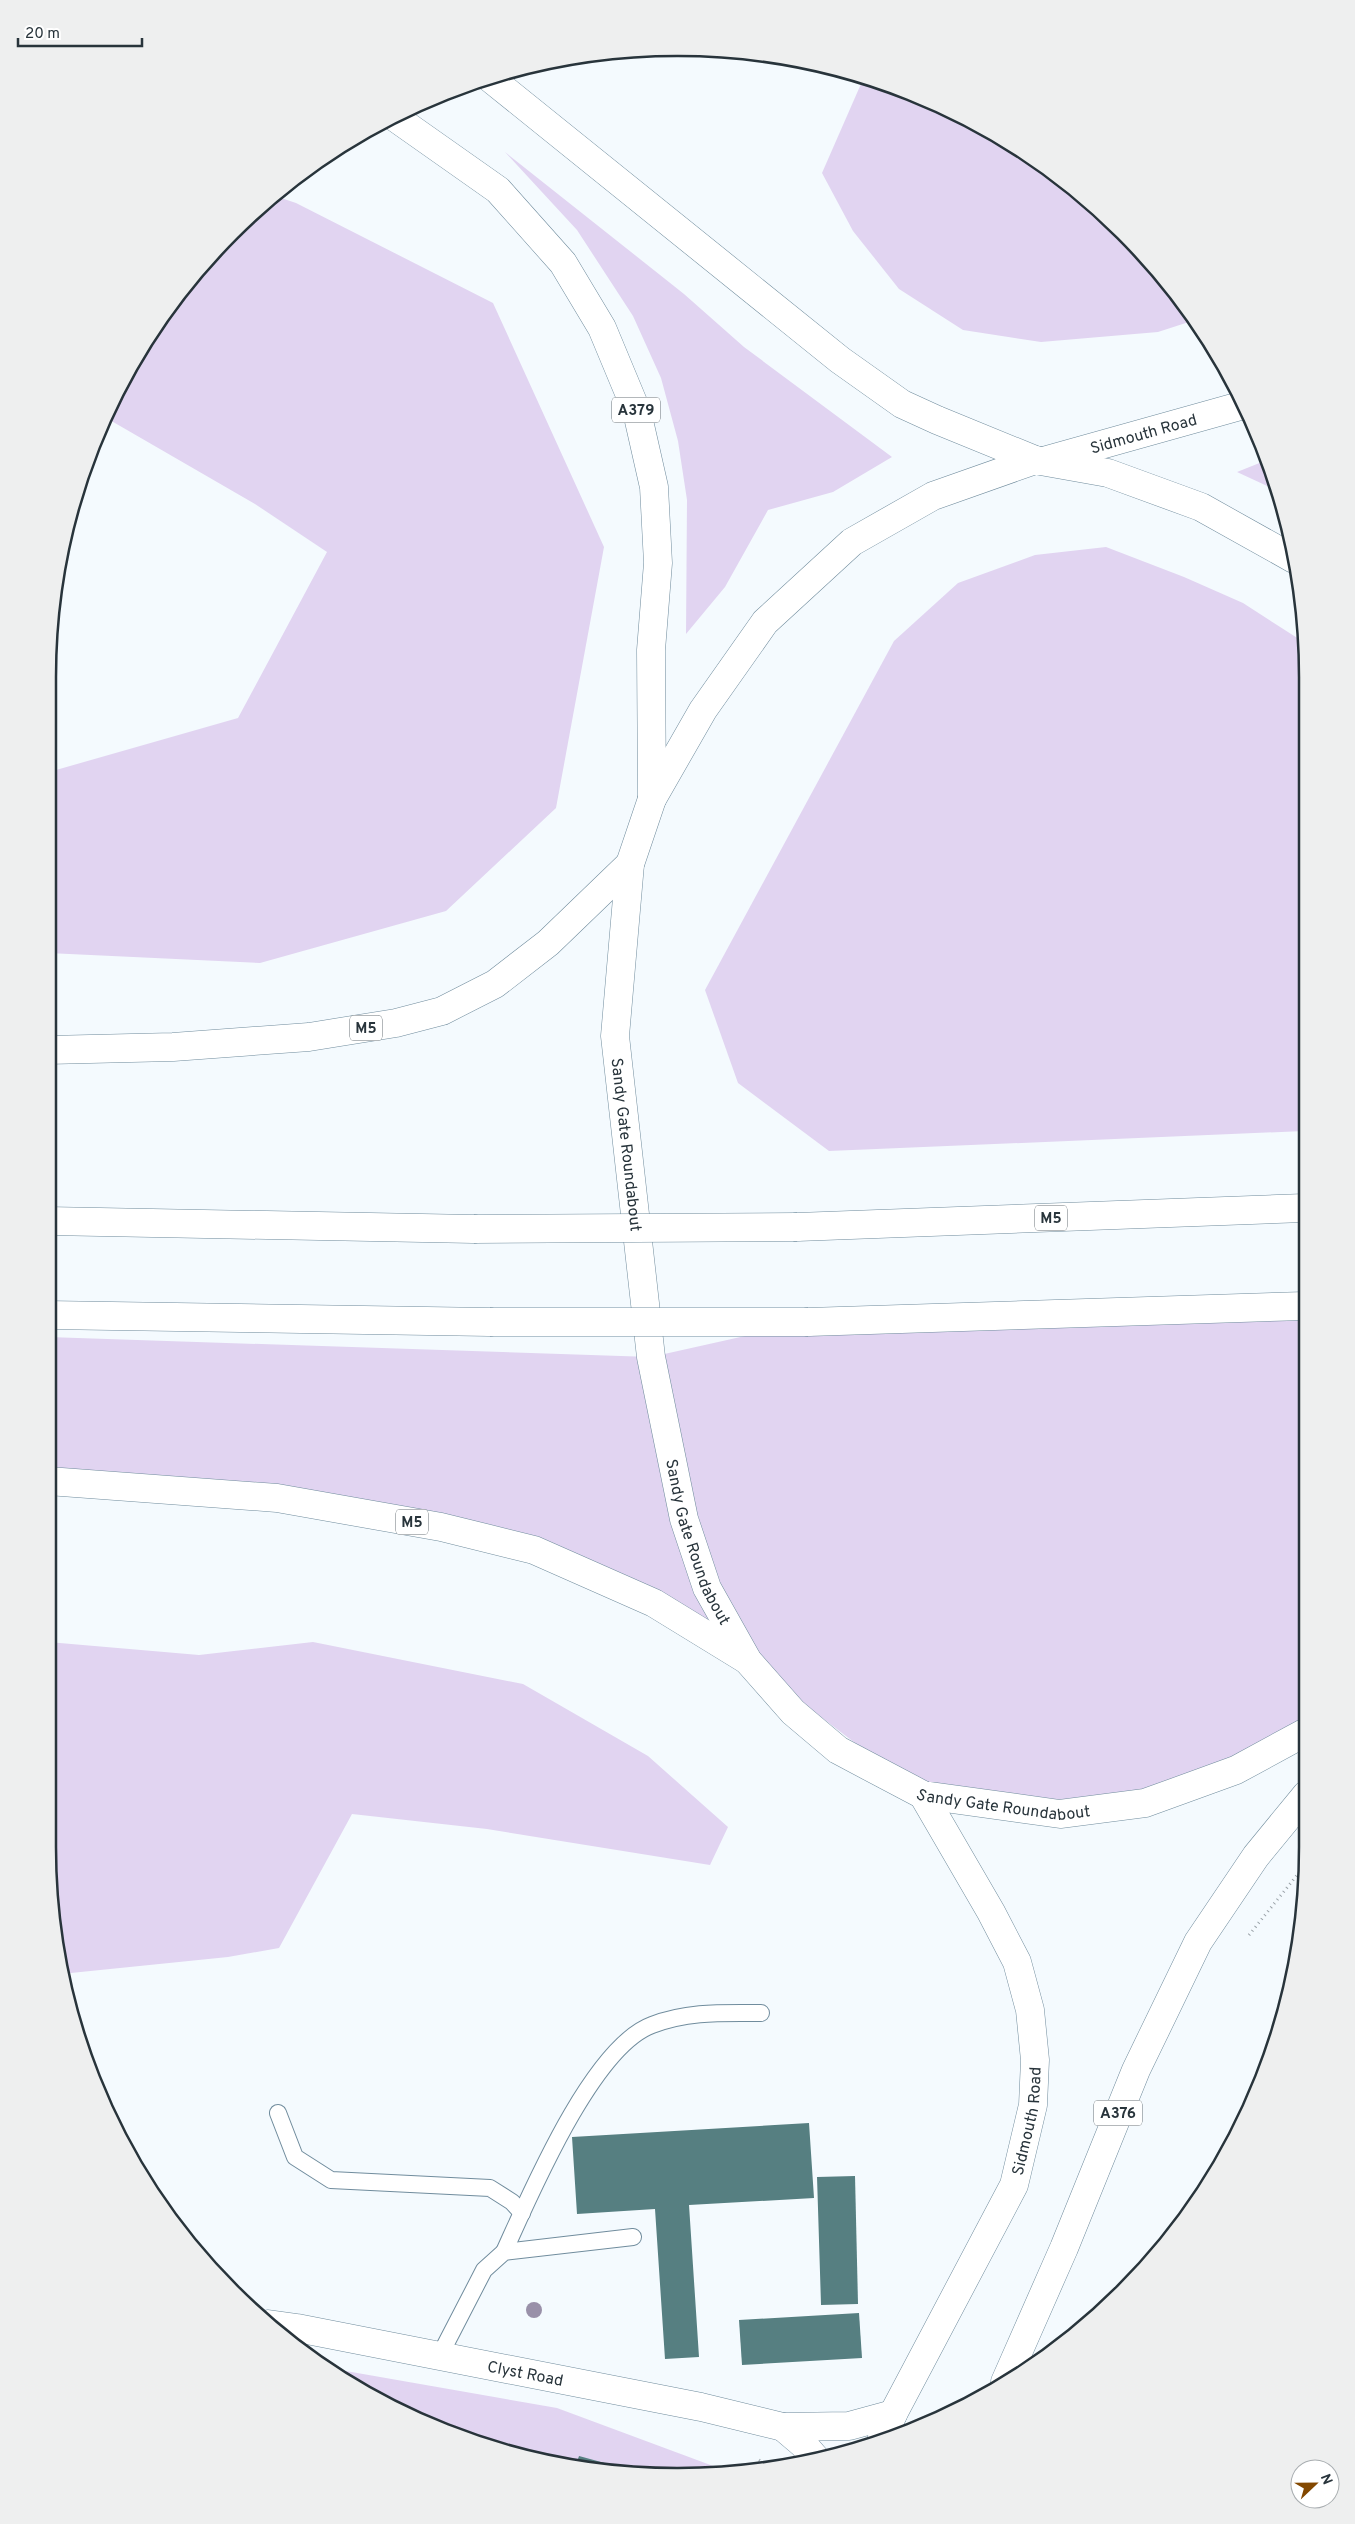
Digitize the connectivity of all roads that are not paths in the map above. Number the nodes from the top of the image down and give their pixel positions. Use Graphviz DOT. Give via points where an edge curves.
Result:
graph roads {
  1 [pos="497,83"];
  2 [pos="400,122"];
  3 [pos="1237,407"];
  4 [pos="1041,460"];
  5 [pos="1287,554"];
  6 [pos="652,799"];
  7 [pos="630,864"];
  8 [pos="56,1050"];
  9 [pos="1299,1208"];
  10 [pos="56,1221"];
  11 [pos="1299,1306"];
  12 [pos="56,1315"];
  13 [pos="56,1482"];
  14 [pos="748,1661"];
  15 [pos="1299,1736"];
  16 [pos="923,1795"];
  17 [pos="1299,1804"];
  18 [pos="760,2013"];
  19 [pos="278,2113"];
  20 [pos="522,2214"];
  21 [pos="633,2237"];
  22 [pos="504,2252"];
  23 [pos="284,2327"];
  24 [pos="439,2357"];
  25 [pos="1010,2371"];
  26 [pos="893,2414"];
  27 [pos="783,2427"];
  28 [pos="885,2432"];
  29 [pos="811,2453"];
  1 -- 4 [label="main road" via="856,371 902,404"];
  2 -- 6 [label="main road, A379" via="498,190 564,262 602,328 637,412 654,487 658,563 650,650"];
  3 -- 4 [label="main road, Sidmouth Road"];
  4 -- 5 [label="main road" via="1108,473 1201,507"];
  4 -- 6 [label="main road, Sandy Gate Roundabout" via="933,496 852,542 765,622 702,710"];
  6 -- 7 [label="main road, Sandy Gate Roundabout"];
  7 -- 8 [label="main road, M5" via="548,943 495,984 442,1011 396,1023 309,1036 173,1046"];
  7 -- 14 [label="main road, Sandy Gate Roundabout" via="614,1027 651,1357 687,1527 707,1588"];
  9 -- 10 [label="main road, M5, bridge" via="797,1227 474,1229"];
  11 -- 12 [label="main road, bridge" via="808,1322 490,1322"];
  13 -- 14 [label="main road, M5" via="276,1498 441,1527 534,1550 654,1603"];
  14 -- 16 [label="main road, Sandy Gate Roundabout" via="793,1712 838,1750"];
  15 -- 16 [label="main road, Sandy Gate Roundabout" via="1236,1770 1145,1803 1060,1814"];
  16 -- 26 [label="main road, Sidmouth Road" via="1017,1962 1030,2010 1033,2096 1014,2185"];
  17 -- 25 [label="main road, A376" via="1256,1856 1198,1942 1136,2070"];
  18 -- 20 [label="lane" via="687,2014 650,2025 616,2051 572,2112"];
  19 -- 20 [label="lane" via="295,2157 332,2180 490,2188 512,2202"];
  20 -- 22 [label="lane"];
  21 -- 22 [label="lane"];
  22 -- 24 [label="lane" via="484,2270"];
  23 -- 24 [label="main road, Clyst Road"];
  24 -- 27 [label="main road, Clyst Road" via="702,2407"];
  26 -- 27 [label="main road, Clyst Road" via="849,2426"];
  26 -- 28 [label="main road, Sidmouth Road"];
  27 -- 29 [label="main road, Clyst Road"];
}
